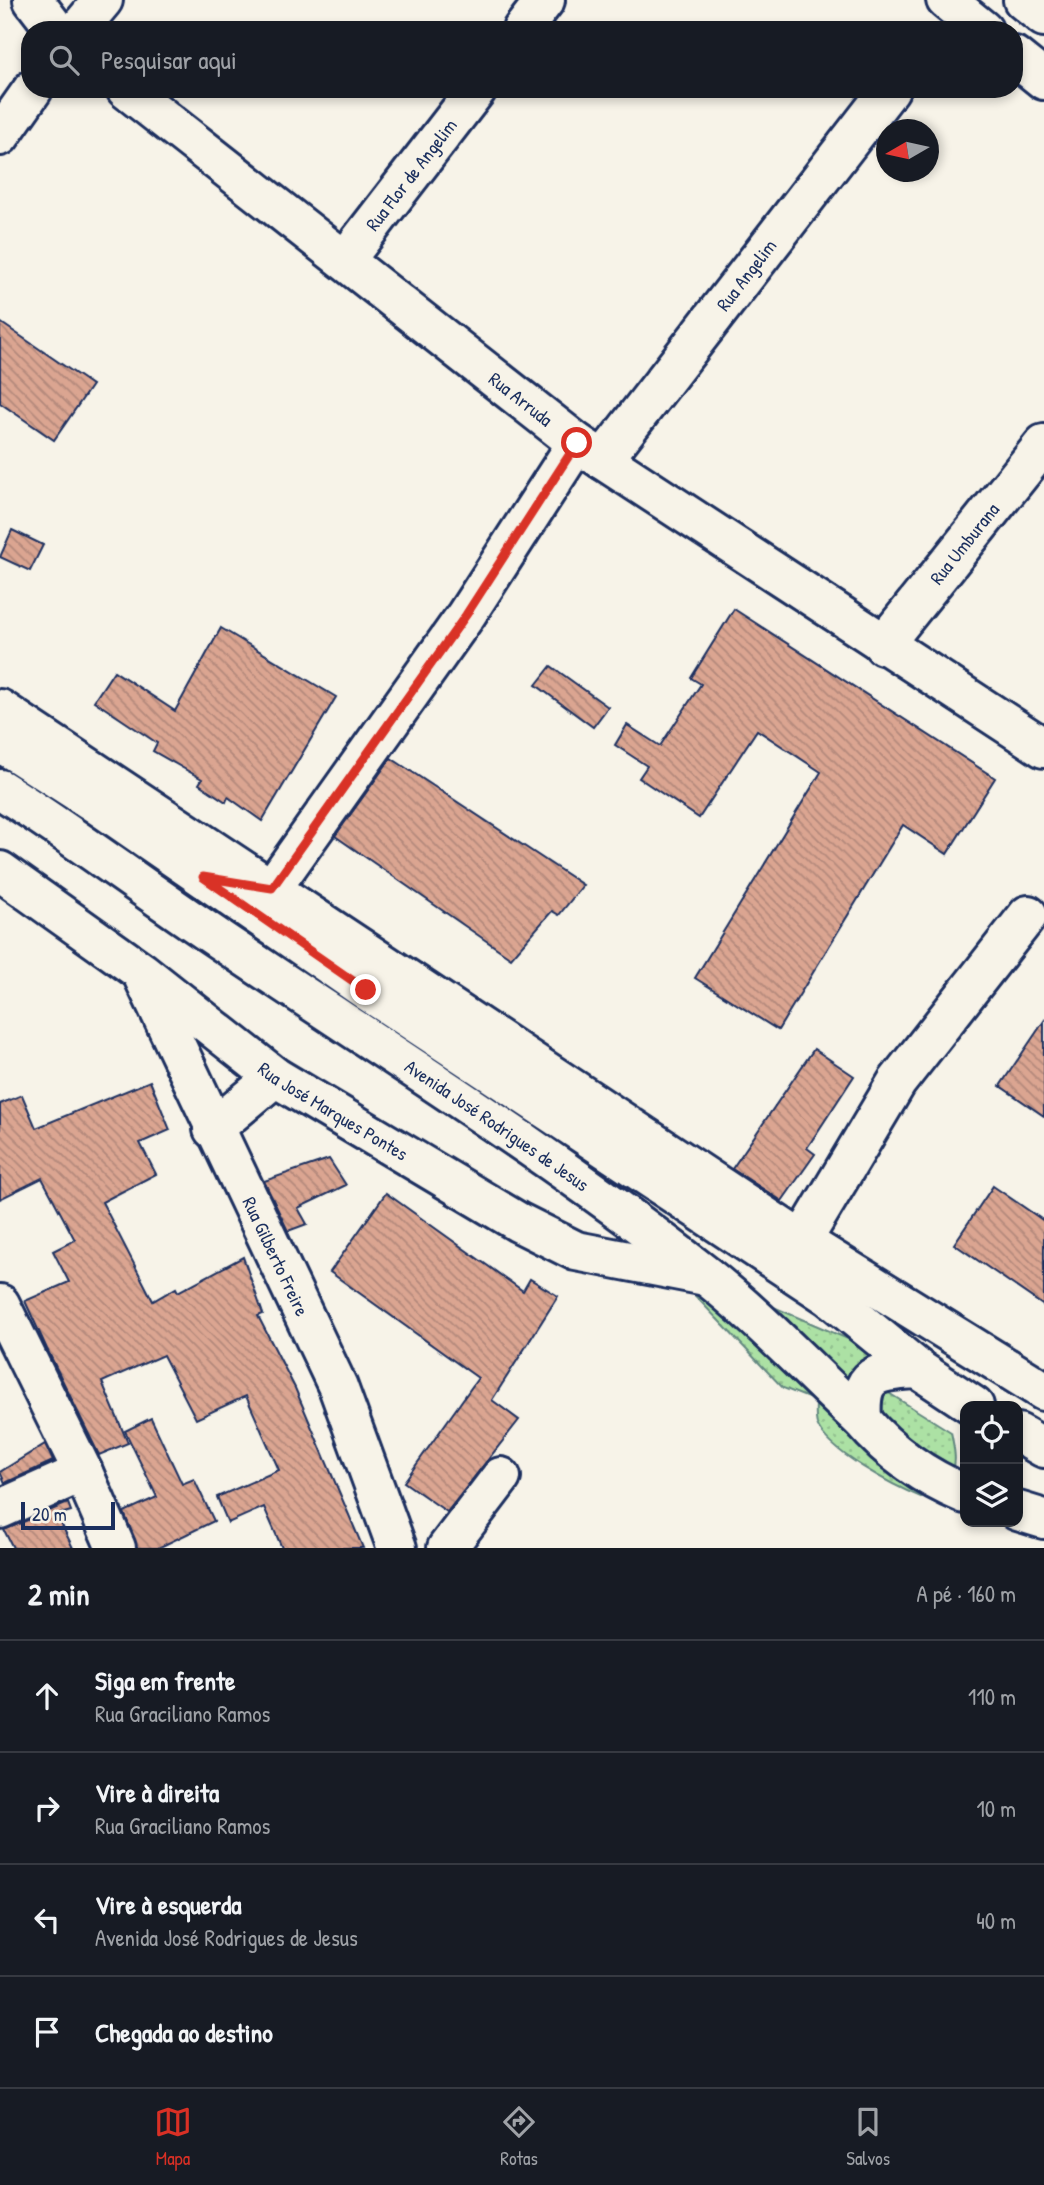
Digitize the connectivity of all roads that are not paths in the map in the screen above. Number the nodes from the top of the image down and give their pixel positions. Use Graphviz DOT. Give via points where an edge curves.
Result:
graph roads {
  1 [pos="33,0"];
  2 [pos="103,0"];
  3 [pos="545,0"];
  4 [pos="1023,0"];
  5 [pos="1044,17"];
  6 [pos="49,21"];
  7 [pos="86,21"];
  8 [pos="529,21"];
  9 [pos="1023,63"];
  10 [pos="1044,80"];
  11 [pos="27,98"];
  12 [pos="137,98"];
  13 [pos="470,98"];
  14 [pos="883,98"];
  15 [pos="0,136"];
  16 [pos="345,260"];
  17 [pos="1044,444"];
  18 [pos="590,451"];
  19 [pos="883,645"];
  20 [pos="0,709"];
  21 [pos="0,742"];
  22 [pos="1044,748"];
  23 [pos="0,789"];
  24 [pos="0,871"];
  25 [pos="203,877"];
  26 [pos="272,888"];
  27 [pos="1028,915"];
  28 [pos="142,972"];
  29 [pos="275,1077"];
  30 [pos="213,1129"];
  31 [pos="803,1241"];
  32 [pos="706,1276"];
  33 [pos="830,1297"];
  34 [pos="0,1304"];
  35 [pos="918,1369"];
  36 [pos="1044,1391"];
  37 [pos="966,1401"];
  38 [pos="862,1420"];
  39 [pos="1023,1436"];
  40 [pos="1044,1448"];
  41 [pos="83,1472"];
  42 [pos="501,1477"];
  43 [pos="960,1492"];
  44 [pos="0,1508"];
  45 [pos="1023,1513"];
  46 [pos="1044,1519"];
  47 [pos="116,1548"];
  48 [pos="397,1548"];
  49 [pos="447,1548"];
  1 -- 6 [label="street"];
  2 -- 7 [label="street"];
  3 -- 8 [label="street"];
  4 -- 5 [label="street"];
  9 -- 10 [label="street"];
  11 -- 15 [label="street"];
  12 -- 16 [label="street, Rua Arruda"];
  13 -- 16 [label="street, Rua Flor de Angelim"];
  14 -- 18 [label="street, Rua Angelim"];
  16 -- 18 [label="street, Rua Arruda"];
  17 -- 19 [label="street, Rua Umburana"];
  18 -- 19 [label="street, Rua Arruda"];
  18 -- 26 [label="street, Rua Angelim" via="466,615"];
  19 -- 22 [label="street, Rua Arruda"];
  20 -- 26 [label="street"];
  21 -- 25 [label="street, Avenida José Rodrigues de Jesus"];
  23 -- 32 [label="street, Avenida José Rodrigues de Jesus" via="407,1061"];
  24 -- 28 [label="street, Rua José Marques Pontes"];
  25 -- 26 [label="street"];
  25 -- 33 [label="street, Avenida José Rodrigues de Jesus"];
  26 -- 31 [label="street"];
  27 -- 31 [label="street" via="897,1082"];
  28 -- 29 [label="street, Rua José Marques Pontes"];
  28 -- 30 [label="street, Rua Gilberto Freire"];
  29 -- 30 [label="street"];
  29 -- 32 [label="street, Rua José Marques Pontes" via="518,1222 576,1251"];
  30 -- 48 [label="street, Rua Gilberto Freire" via="338,1387"];
  31 -- 33 [label="street"];
  31 -- 36 [label="street"];
  32 -- 38 [label="street, Avenida José Rodrigues de Jesus"];
  33 -- 35 [label="street, Avenida José Rodrigues de Jesus"];
  34 -- 41 [label="street"];
  35 -- 37 [label="street, Avenida José Rodrigues de Jesus"];
  35 -- 38 [label="street" via="886,1370 869,1379 860,1396"];
  38 -- 43 [label="street, Avenida José Rodrigues de Jesus" via="916,1470"];
  39 -- 40 [label="street"];
  41 -- 44 [label="street"];
  41 -- 47 [label="street"];
  42 -- 49 [label="street"];
  45 -- 46 [label="street"];
}
